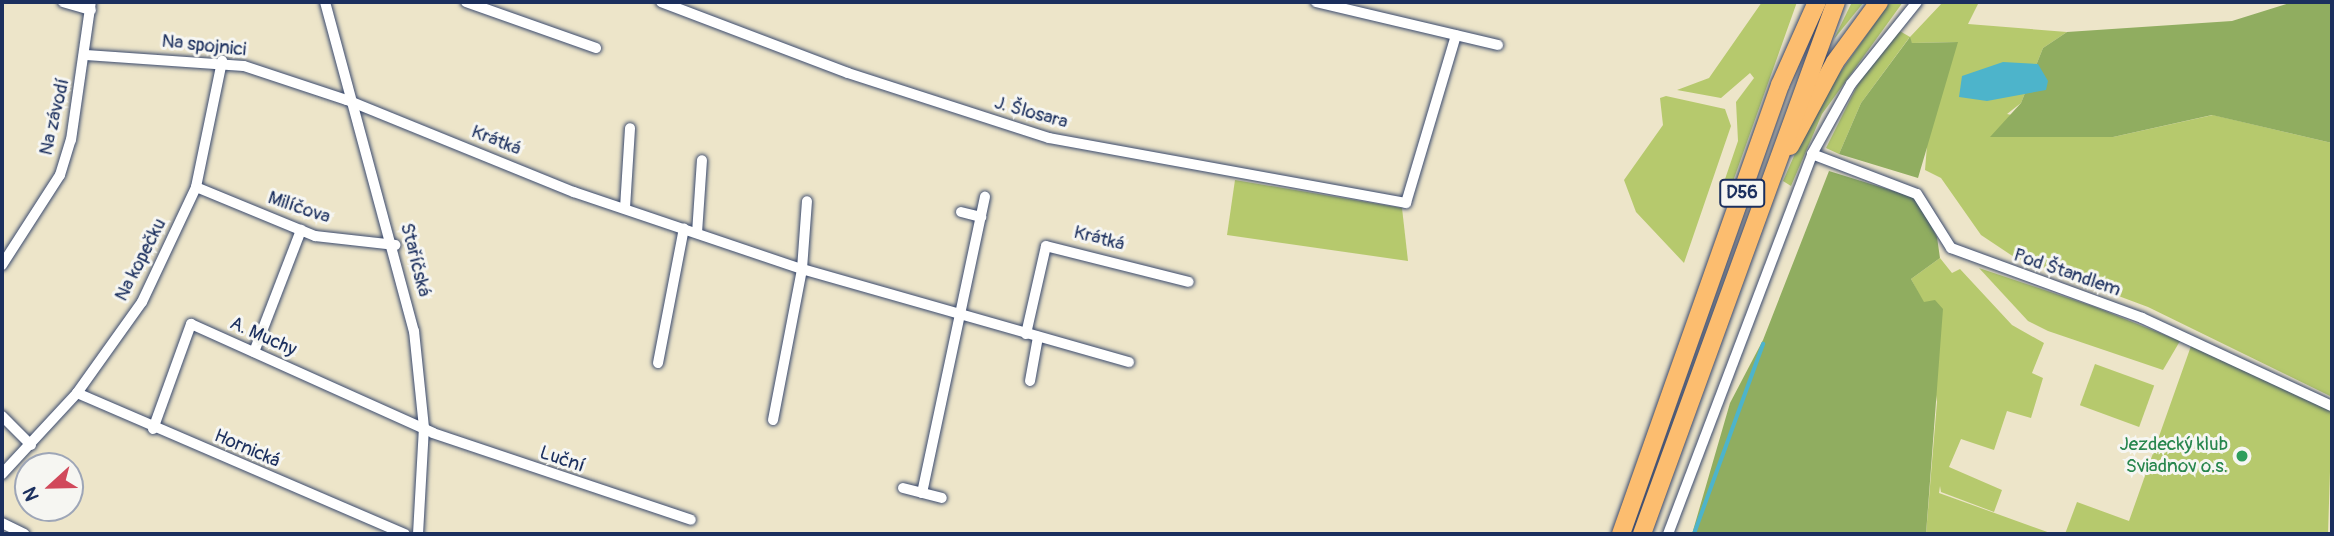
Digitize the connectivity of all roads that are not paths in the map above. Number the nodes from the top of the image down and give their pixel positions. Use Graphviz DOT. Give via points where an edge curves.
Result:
graph roads {
  1 [pos="63,2"];
  2 [pos="325,2"];
  3 [pos="466,2"];
  4 [pos="661,2"];
  5 [pos="1316,2"];
  6 [pos="1817,2"];
  7 [pos="1836,2"];
  8 [pos="1879,2"];
  9 [pos="1917,2"];
  10 [pos="91,6"];
  11 [pos="1456,35"];
  12 [pos="1498,46"];
  13 [pos="596,48"];
  14 [pos="86,55"];
  15 [pos="222,61"];
  16 [pos="355,103"];
  17 [pos="630,128"];
  18 [pos="1812,154"];
  19 [pos="702,160"];
  20 [pos="196,187"];
  21 [pos="985,197"];
  22 [pos="807,201"];
  23 [pos="625,208"];
  24 [pos="961,212"];
  25 [pos="981,217"];
  26 [pos="684,228"];
  27 [pos="301,230"];
  28 [pos="697,233"];
  29 [pos="395,245"];
  30 [pos="1743,252"];
  31 [pos="2,265"];
  32 [pos="802,269"];
  33 [pos="1189,282"];
  34 [pos="960,316"];
  35 [pos="1026,334"];
  36 [pos="1038,337"];
  37 [pos="254,352"];
  38 [pos="658,362"];
  39 [pos="1129,362"];
  40 [pos="1030,381"];
  41 [pos="77,393"];
  42 [pos="2332,406"];
  43 [pos="2,416"];
  44 [pos="773,420"];
  45 [pos="424,427"];
  46 [pos="153,429"];
  47 [pos="31,446"];
  48 [pos="2,474"];
  49 [pos="902,488"];
  50 [pos="922,493"];
  51 [pos="942,498"];
  52 [pos="691,520"];
  53 [pos="2,523"];
  54 [pos="25,534"];
  55 [pos="405,534"];
  56 [pos="418,534"];
  57 [pos="1621,534"];
  58 [pos="1642,534"];
  59 [pos="1668,534"];
  1 -- 10 [label="street"];
  2 -- 16 [label="street, Staříčská"];
  3 -- 13 [label="street"];
  4 -- 11 [label="street, J. Šlosara" via="848,73 1049,138 1406,203"];
  5 -- 11 [label="street"];
  6 -- 57 [label="highway, D56" via="1780,85"];
  7 -- 30 [label="highway, D56"];
  8 -- 30 [label="highway" via="1809,107"];
  9 -- 18 [label="street" via="1851,84"];
  10 -- 14 [label="street, Na závodí"];
  11 -- 12 [label="street"];
  14 -- 15 [label="street, Na spojnici"];
  14 -- 31 [label="street, Na závodí" via="60,175"];
  15 -- 16 [label="street, Na spojnici"];
  15 -- 20 [label="street, Na kopečku"];
  16 -- 23 [label="street, Krátká"];
  16 -- 29 [label="street, Staříčská"];
  17 -- 23 [label="street"];
  18 -- 42 [label="street, Pod Štandlem" via="1917,194 1951,248 2143,318"];
  18 -- 59 [label="street"];
  19 -- 28 [label="street"];
  20 -- 27 [label="street, Milíčova"];
  20 -- 41 [label="street, Na kopečku" via="142,302"];
  21 -- 25 [label="street"];
  22 -- 32 [label="street"];
  23 -- 26 [label="street, Krátká"];
  24 -- 25 [label="street"];
  25 -- 34 [label="street"];
  26 -- 28 [label="street, Krátká"];
  26 -- 38 [label="street"];
  27 -- 29 [label="street, Milíčova"];
  27 -- 37 [label="street"];
  28 -- 32 [label="street, Krátká"];
  29 -- 45 [label="street, Staříčská" via="414,331"];
  30 -- 58 [label="highway, D56"];
  32 -- 34 [label="street, Krátká"];
  32 -- 44 [label="street"];
  33 -- 35 [label="street, Krátká" via="1046,246"];
  34 -- 35 [label="street, Krátká"];
  34 -- 50 [label="street"];
  35 -- 36 [label="street, Krátká"];
  36 -- 39 [label="street, Krátká"];
  36 -- 40 [label="street"];
  37 -- 45 [label="street, A. Muchy"];
  37 -- 46 [label="street, A. Muchy" via="191,324"];
  41 -- 46 [label="street, Hornická"];
  41 -- 47 [label="street, Na kopečku"];
  43 -- 47 [label="street"];
  45 -- 52 [label="street, Luční"];
  45 -- 56 [label="street, Staříčská"];
  46 -- 55 [label="street, Hornická"];
  47 -- 48 [label="street, Na kopečku"];
  49 -- 50 [label="street"];
  50 -- 51 [label="street"];
  53 -- 54 [label="street"];
}
